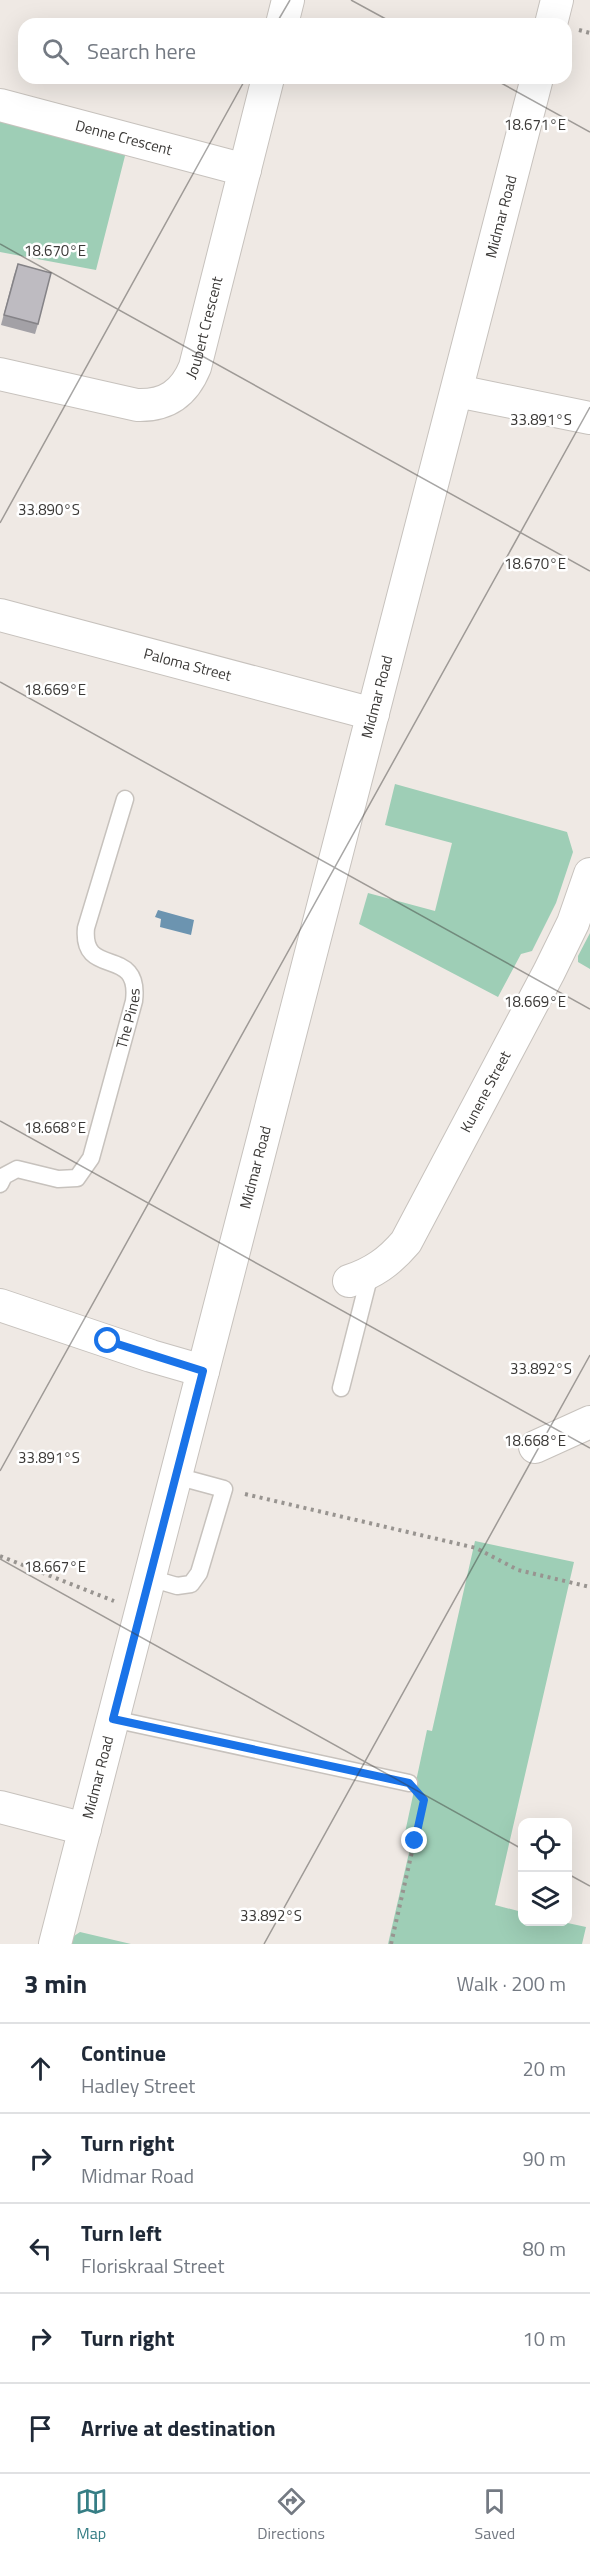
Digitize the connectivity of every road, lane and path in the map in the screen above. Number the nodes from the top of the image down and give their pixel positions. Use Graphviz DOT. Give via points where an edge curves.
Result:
graph roads {
  1 [pos="288,0"];
  2 [pos="557,0"];
  3 [pos="284,18"];
  4 [pos="552,18"];
  5 [pos="266,84"];
  6 [pos="535,84"];
  7 [pos="0,105"];
  8 [pos="245,170"];
  9 [pos="0,374"];
  10 [pos="457,391"];
  11 [pos="590,418"];
  12 [pos="0,615"];
  13 [pos="373,714"];
  14 [pos="125,799"];
  15 [pos="590,874"];
  16 [pos="0,1184"];
  17 [pos="359,1278"];
  18 [pos="0,1305"];
  19 [pos="203,1371"];
  20 [pos="341,1388"];
  21 [pos="590,1422"];
  22 [pos="535,1447"];
  23 [pos="176,1476"];
  24 [pos="224,1489"];
  25 [pos="0,1556"];
  26 [pos="150,1578"];
  27 [pos="590,1587"];
  28 [pos="142,1610"];
  29 [pos="113,1719"];
  30 [pos="409,1783"];
  31 [pos="0,1807"];
  32 [pos="85,1829"];
  33 [pos="55,1944"];
  34 [pos="391,1944"];
  1 -- 3 [label="street"];
  2 -- 4 [label="street"];
  5 -- 8 [label="street, Joubert Crescent"];
  6 -- 10 [label="street, Midmar Road"];
  7 -- 8 [label="street, Denne Crescent"];
  8 -- 9 [label="street, Joubert Crescent" via="195,367 177,395 151,406 137,405"];
  10 -- 11 [label="street"];
  10 -- 13 [label="street, Midmar Road"];
  12 -- 13 [label="street, Paloma Street"];
  13 -- 19 [label="street, Midmar Road"];
  14 -- 16 [label="lane, The Pines" via="85,938 93,954 128,970 136,988 91,1158 77,1178 58,1179 16,1169 4,1176"];
  15 -- 17 [label="street, Kunene Street" via="573,923 549,972 406,1242 393,1257"];
  17 -- 20 [label="lane"];
  18 -- 19 [label="street"];
  19 -- 23 [label="street, Midmar Road"];
  21 -- 22 [label="street"];
  23 -- 24 [label="lane"];
  23 -- 26 [label="street, Midmar Road"];
  24 -- 26 [label="lane" via="199,1573 191,1584 177,1586"];
  24 -- 27 [label="path" via="476,1548 518,1570"];
  25 -- 28 [label="path"];
  26 -- 28 [label="street, Midmar Road"];
  28 -- 29 [label="street, Midmar Road"];
  29 -- 30 [label="lane"];
  29 -- 32 [label="street, Midmar Road"];
  30 -- 34 [label="path" via="424,1800"];
  31 -- 32 [label="street"];
  32 -- 33 [label="street, Midmar Road"];
}
